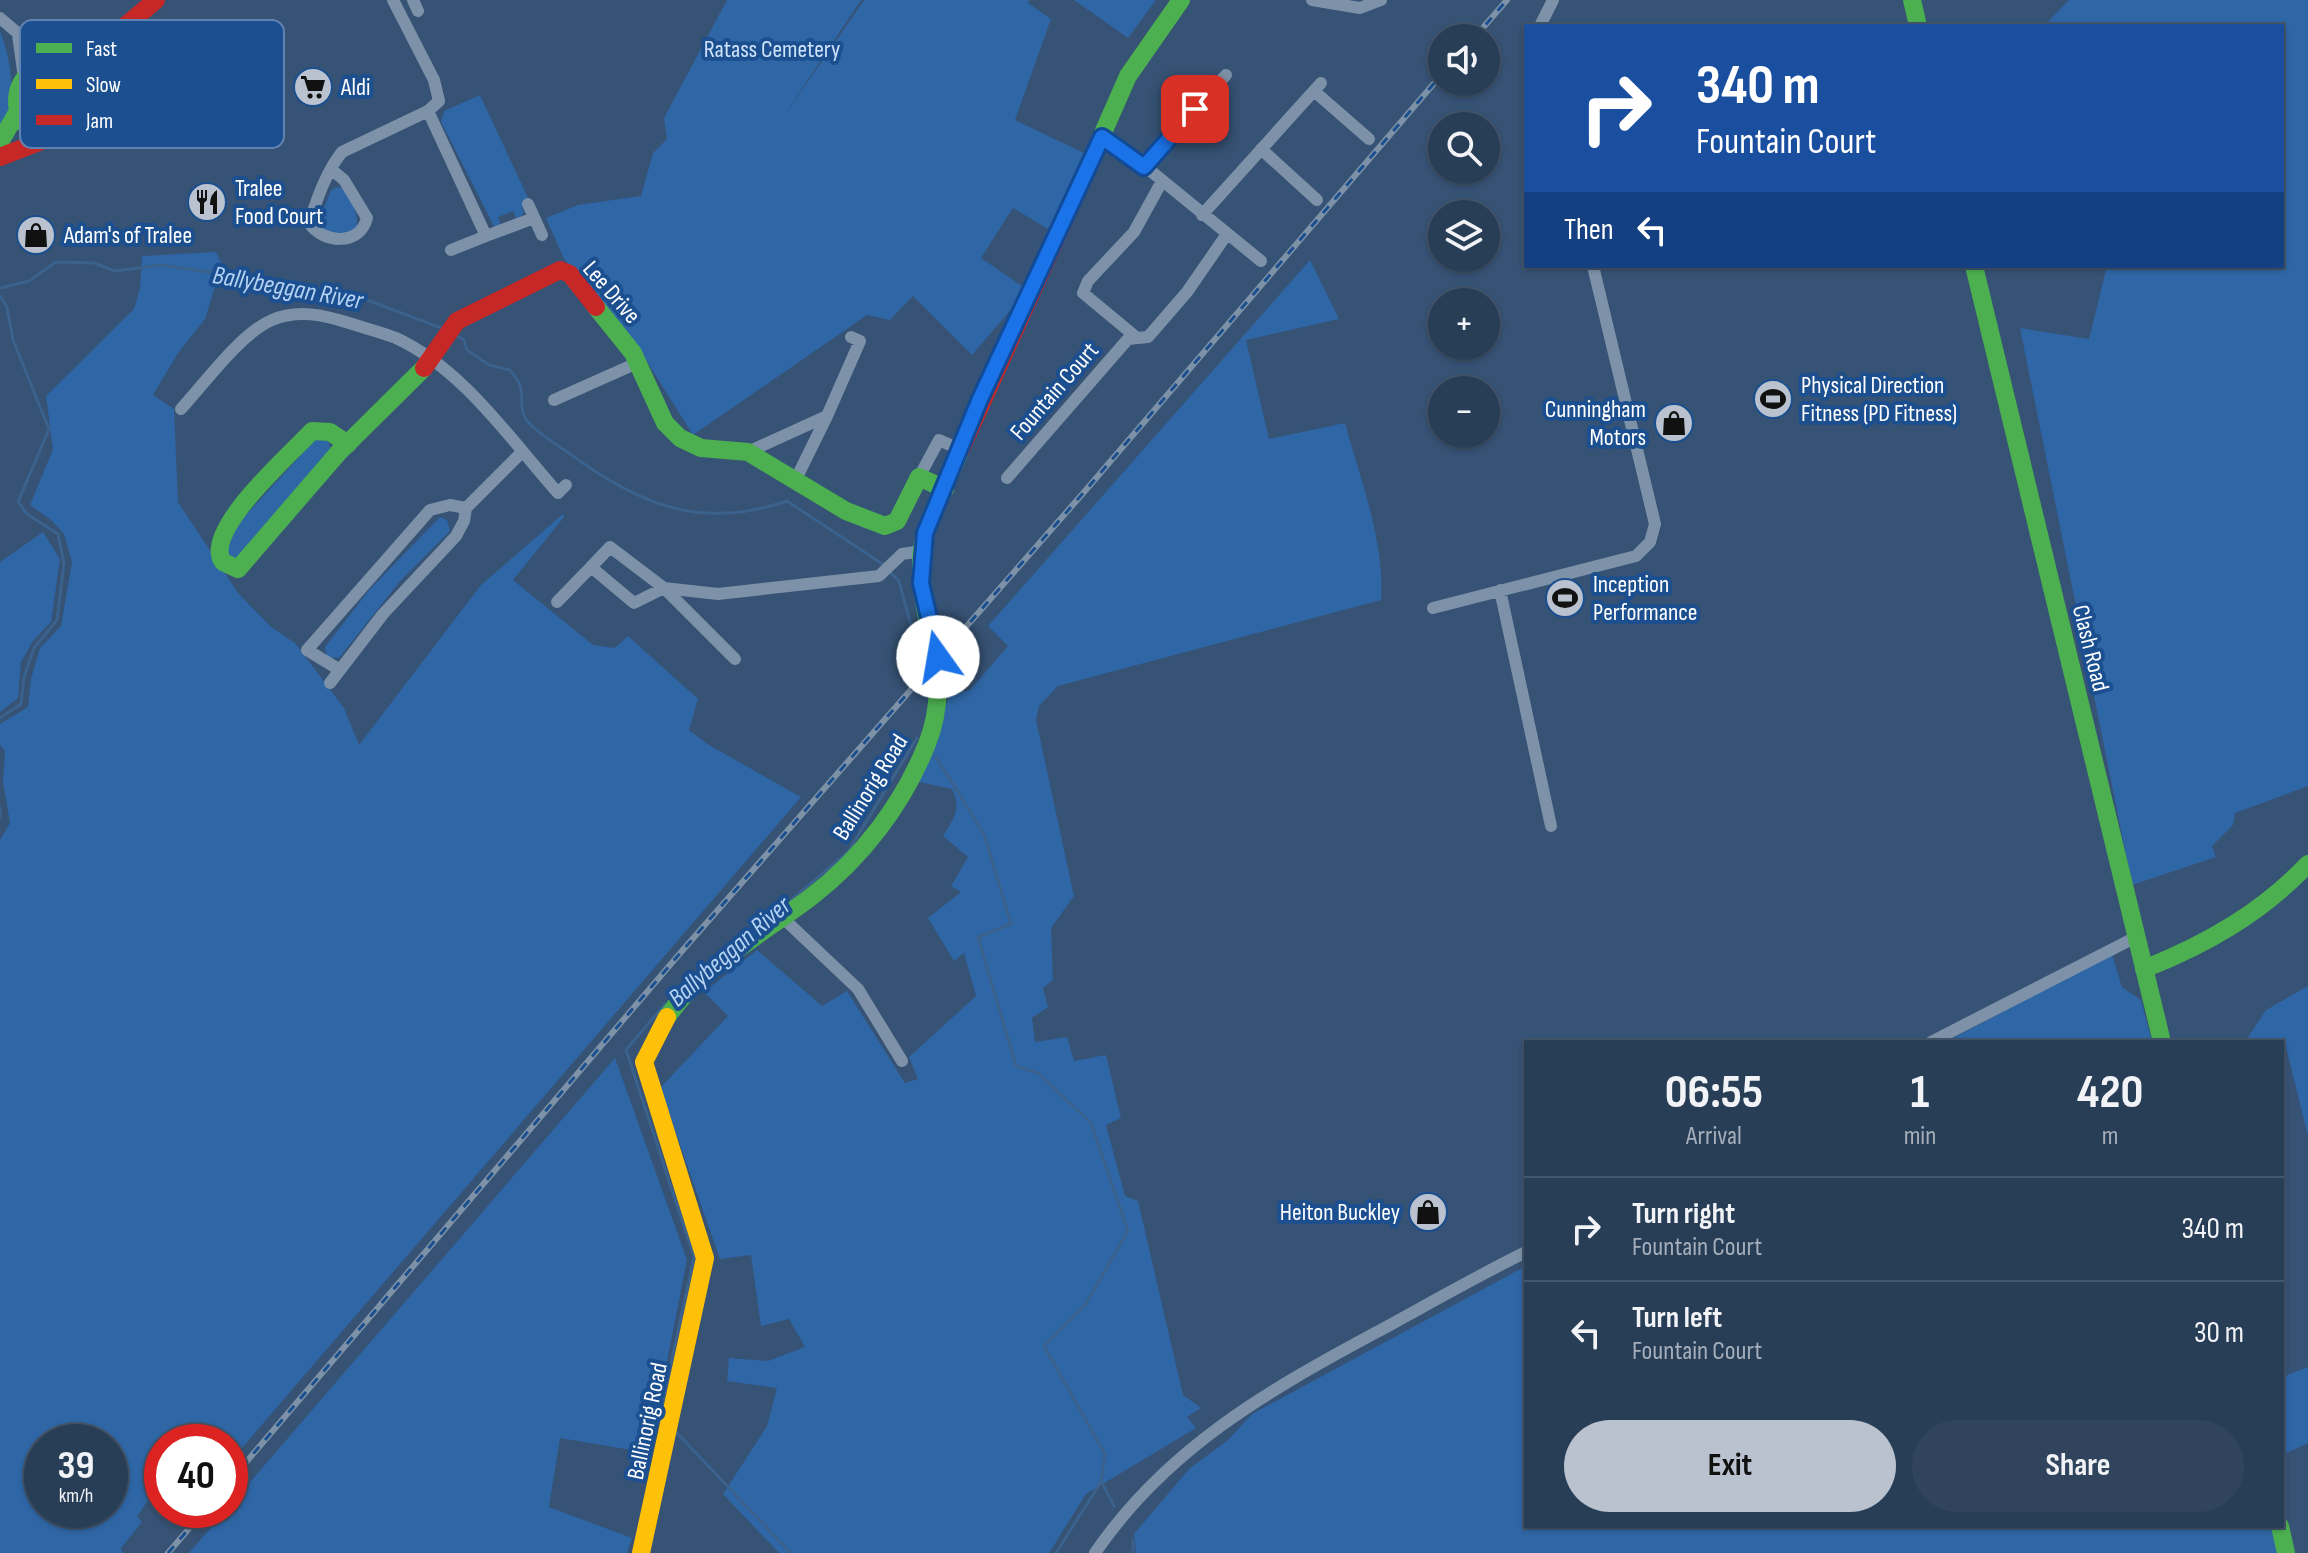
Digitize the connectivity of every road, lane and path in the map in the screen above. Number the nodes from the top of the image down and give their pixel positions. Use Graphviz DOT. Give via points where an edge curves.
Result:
graph roads {
  1 [pos="156,0"];
  2 [pos="393,0"];
  3 [pos="1181,0"];
  4 [pos="1312,0"];
  5 [pos="1381,0"];
  6 [pos="1553,0"];
  7 [pos="1912,0"];
  8 [pos="0,18"];
  9 [pos="133,20"];
  10 [pos="1541,24"];
  11 [pos="1918,24"];
  12 [pos="18,35"];
  13 [pos="20,49"];
  14 [pos="1226,75"];
  15 [pos="20,88"];
  16 [pos="18,111"];
  17 [pos="428,111"];
  18 [pos="20,114"];
  19 [pos="1102,137"];
  20 [pos="1369,139"];
  21 [pos="0,142"];
  22 [pos="23,148"];
  23 [pos="1261,149"];
  24 [pos="0,157"];
  25 [pos="1144,167"];
  26 [pos="331,169"];
  27 [pos="1161,183"];
  28 [pos="1317,200"];
  29 [pos="528,204"];
  30 [pos="1202,215"];
  31 [pos="534,218"];
  32 [pos="1227,234"];
  33 [pos="542,235"];
  34 [pos="486,236"];
  35 [pos="451,250"];
  36 [pos="1261,261"];
  37 [pos="1594,268"];
  38 [pos="1974,268"];
  39 [pos="851,337"];
  40 [pos="1136,337"];
  41 [pos="431,361"];
  42 [pos="637,363"];
  43 [pos="554,400"];
  44 [pos="181,409"];
  45 [pos="827,416"];
  46 [pos="348,444"];
  47 [pos="950,445"];
  48 [pos="522,452"];
  49 [pos="748,452"];
  50 [pos="919,477"];
  51 [pos="1007,478"];
  52 [pos="795,481"];
  53 [pos="566,485"];
  54 [pos="945,489"];
  55 [pos="466,508"];
  56 [pos="922,551"];
  57 [pos="591,567"];
  58 [pos="664,588"];
  59 [pos="1500,590"];
  60 [pos="557,602"];
  61 [pos="1433,608"];
  62 [pos="735,659"];
  63 [pos="340,670"];
  64 [pos="330,683"];
  65 [pos="1551,826"];
  66 [pos="2308,864"];
  67 [pos="784,919"];
  68 [pos="2136,937"];
  69 [pos="2144,969"];
  70 [pos="1935,1040"];
  71 [pos="2162,1040"];
  72 [pos="902,1061"];
  73 [pos="1524,1253"];
  74 [pos="2280,1528"];
  75 [pos="641,1553"];
  76 [pos="1095,1553"];
  77 [pos="2286,1553"];
  1 -- 9 [label="street"];
  2 -- 17 [label="street" via="440,97"];
  3 -- 19 [label="street, Ballinorig Road" via="1142,51"];
  4 -- 5 [label="street" via="1360,8"];
  6 -- 10 [label="street"];
  7 -- 11 [label="street"];
  8 -- 12 [label="street"];
  12 -- 13 [label="street"];
  14 -- 25 [label="street"];
  15 -- 16 [label="street"];
  16 -- 18 [label="street"];
  16 -- 21 [label="street"];
  17 -- 26 [label="street" via="342,152"];
  17 -- 34 [label="street"];
  19 -- 25 [label="street"];
  19 -- 54 [label="street, Ballinorig Road" via="980,399"];
  20 -- 23 [label="street" via="1317,87"];
  22 -- 24 [label="street"];
  23 -- 28 [label="street"];
  23 -- 30 [label="street"];
  25 -- 27 [label="street"];
  26 -- 26 [label="street" via="309,223 326,236 349,239 359,234 367,218"];
  27 -- 30 [label="street"];
  27 -- 40 [label="street, Fountain Court" via="1134,232 1083,293"];
  29 -- 31 [label="street"];
  30 -- 32 [label="street"];
  31 -- 33 [label="street"];
  31 -- 34 [label="street"];
  32 -- 36 [label="street"];
  32 -- 40 [label="street, Fountain Court" via="1148,337"];
  34 -- 35 [label="street"];
  37 -- 59 [label="street" via="1655,532 1636,556"];
  38 -- 68 [label="street, Clash Road"];
  39 -- 45 [label="street" via="860,341"];
  40 -- 51 [label="street, Fountain Court" via="1128,339"];
  41 -- 42 [label="street, Lee Drive" via="457,321 560,270 570,274"];
  41 -- 44 [label="street" via="396,339 327,316 296,313 270,320 241,343"];
  41 -- 46 [label="street"];
  41 -- 48 [label="street" via="470,392"];
  42 -- 43 [label="street, Lee Drive"];
  42 -- 49 [label="street, Lee Drive" via="665,423 680,438 701,448"];
  45 -- 49 [label="street, Lee Drive"];
  45 -- 52 [label="street"];
  46 -- 46 [label="street" via="238,569 228,567 216,553 226,524 312,431 330,432"];
  47 -- 50 [label="street, Lee Drive" via="939,440"];
  48 -- 53 [label="street" via="558,493"];
  48 -- 55 [label="street"];
  49 -- 52 [label="street, Lee Drive"];
  50 -- 52 [label="street, Lee Drive" via="897,521 885,526 846,511"];
  50 -- 54 [label="street"];
  54 -- 56 [label="street, Ballinorig Road"];
  55 -- 63 [label="street" via="456,536 383,614"];
  55 -- 63 [label="street" via="430,510 307,650"];
  56 -- 58 [label="street" via="902,554 879,576 718,594"];
  56 -- 67 [label="street, Ballinorig Road" via="921,583 938,657 939,689 929,739 859,854"];
  57 -- 58 [label="street" via="634,603"];
  57 -- 58 [label="street" via="610,547"];
  57 -- 60 [label="street"];
  58 -- 62 [label="street"];
  59 -- 61 [label="street"];
  59 -- 65 [label="street"];
  63 -- 64 [label="street"];
  66 -- 69 [label="street" via="2244,923"];
  67 -- 72 [label="street" via="858,989"];
  67 -- 75 [label="street, Ballinorig Road" via="668,1010 651,1036 644,1062 705,1258"];
  68 -- 69 [label="street, Clash Road"];
  68 -- 70 [label="street"];
  69 -- 71 [label="street, Clash Road"];
  73 -- 76 [label="street" via="1309,1367 1220,1423 1168,1468"];
  74 -- 77 [label="street"];
}
